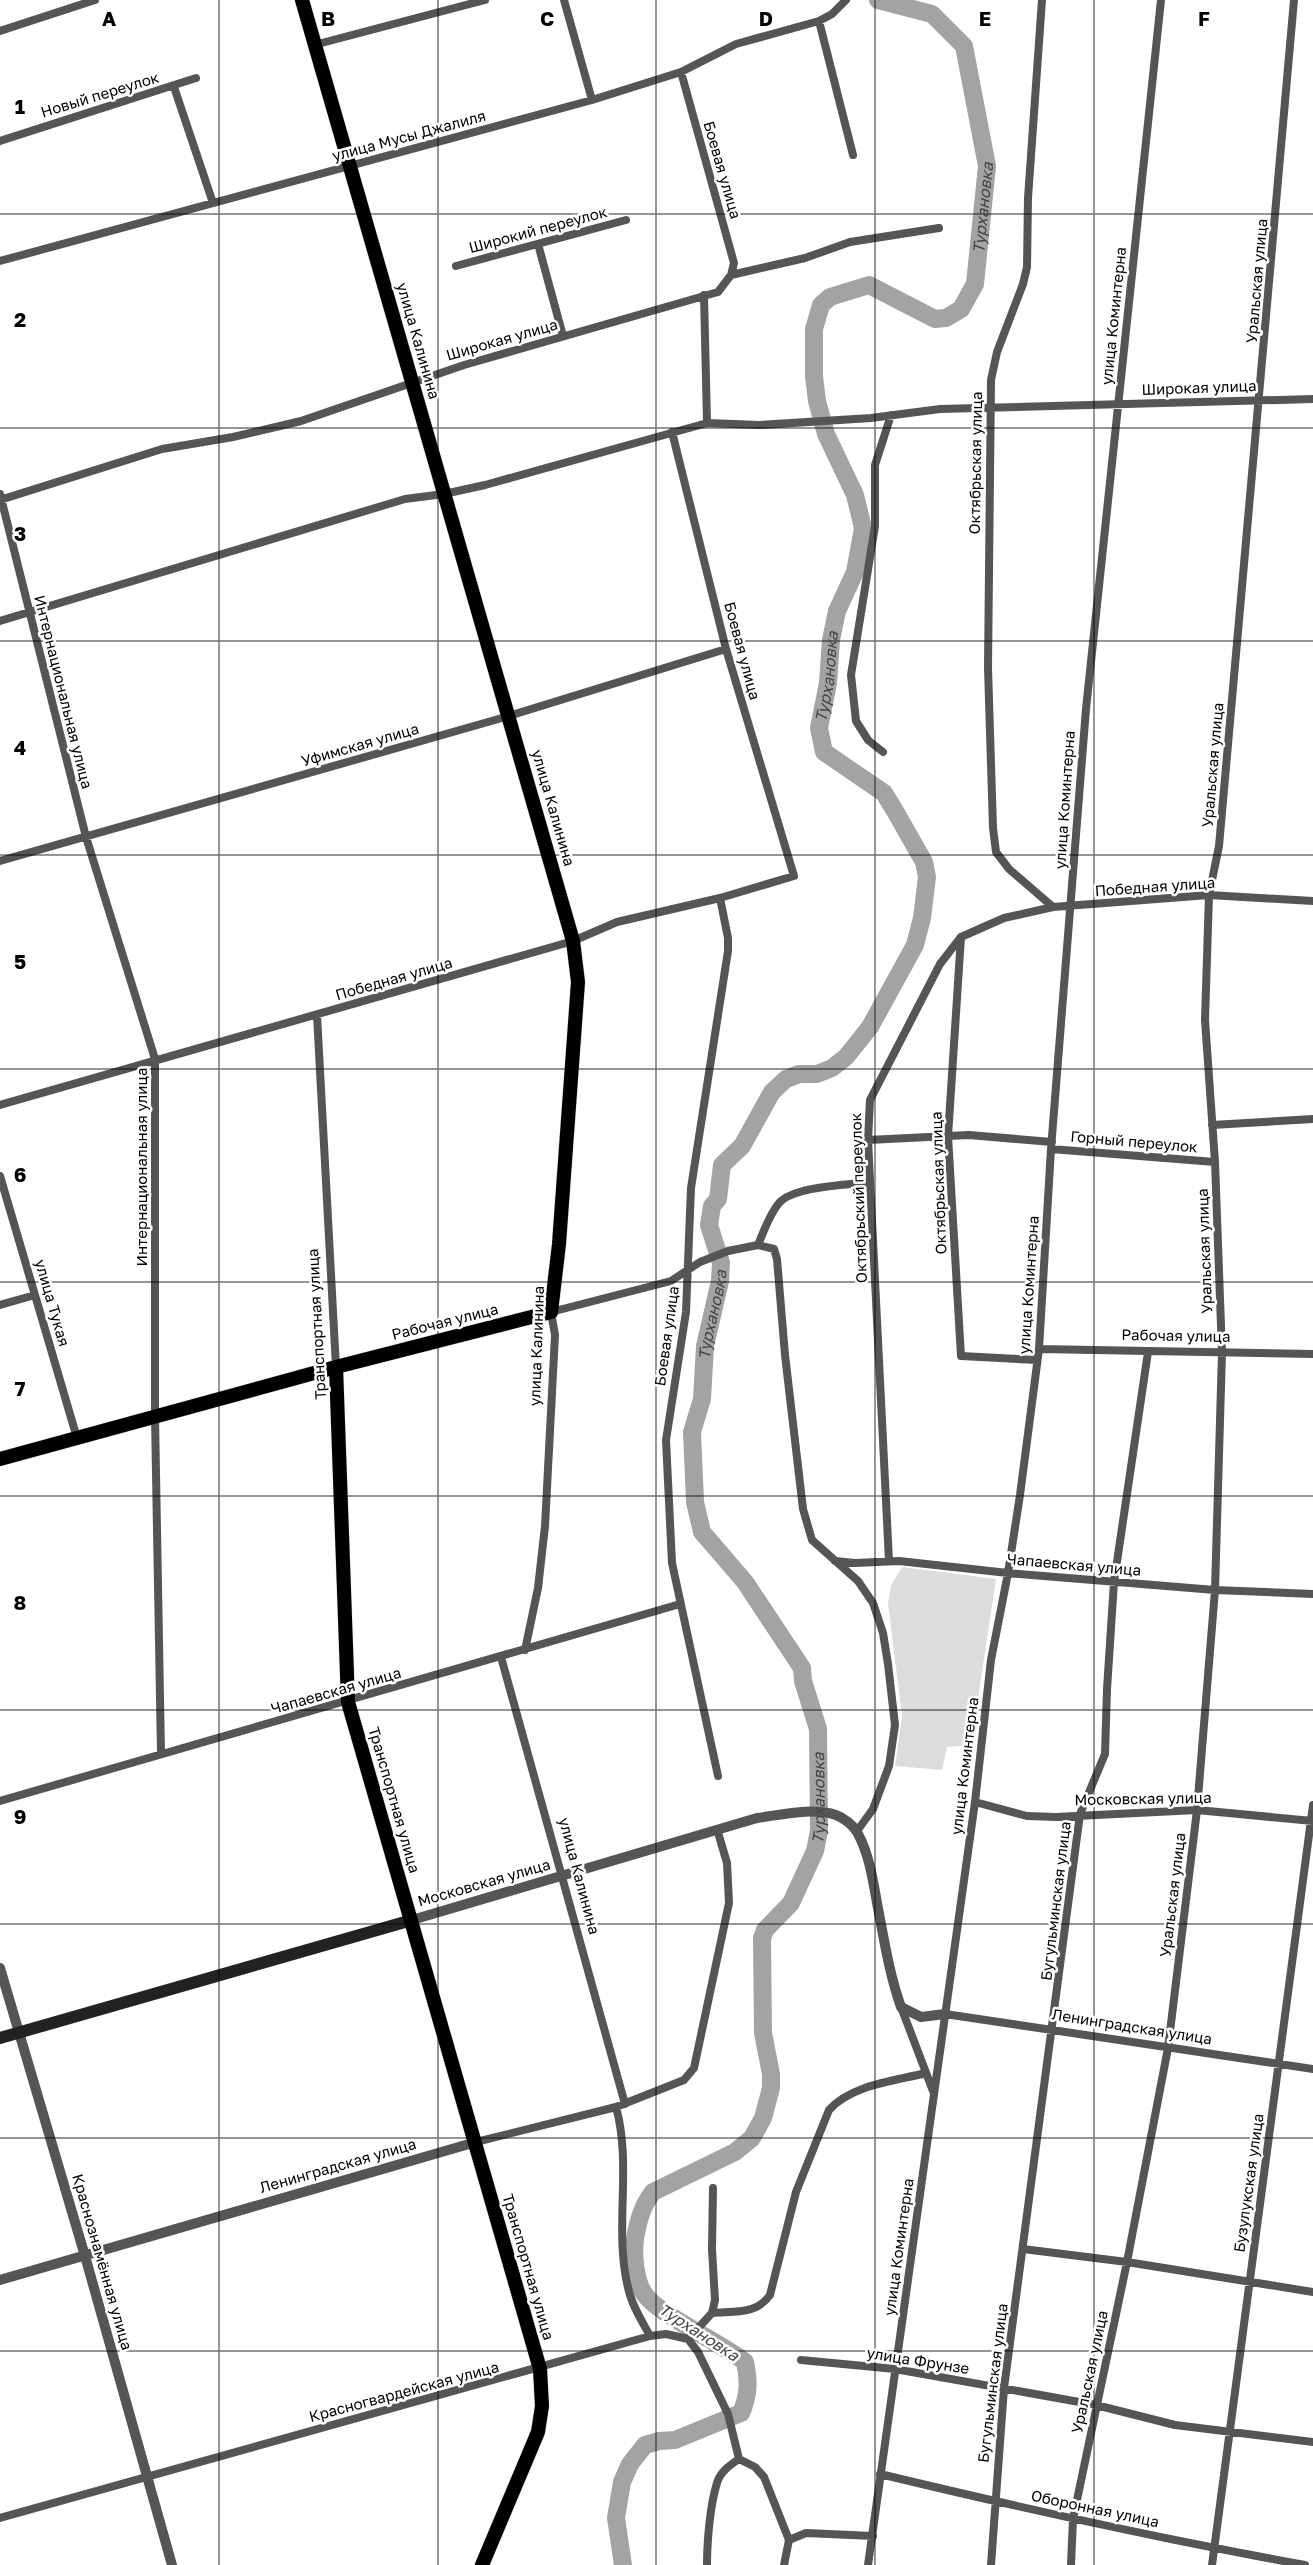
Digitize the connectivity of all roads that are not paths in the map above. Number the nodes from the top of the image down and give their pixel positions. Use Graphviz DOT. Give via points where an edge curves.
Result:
graph roads {
  1 [pos="95,0"];
  2 [pos="302,0"];
  3 [pos="485,0"];
  4 [pos="564,0"];
  5 [pos="846,0"];
  6 [pos="1042,0"];
  7 [pos="1161,0"];
  8 [pos="1294,0"];
  9 [pos="819,21"];
  10 [pos="0,31"];
  11 [pos="314,45"];
  12 [pos="681,72"];
  13 [pos="196,78"];
  14 [pos="174,87"];
  15 [pos="592,100"];
  16 [pos="0,141"];
  17 [pos="852,154"];
  18 [pos="349,165"];
  19 [pos="213,202"];
  20 [pos="626,220"];
  21 [pos="939,228"];
  22 [pos="537,244"];
  23 [pos="0,261"];
  24 [pos="456,266"];
  25 [pos="730,275"];
  26 [pos="704,295"];
  27 [pos="563,336"];
  28 [pos="412,382"];
  29 [pos="1261,399"];
  30 [pos="1313,399"];
  31 [pos="1118,405"];
  32 [pos="992,408"];
  33 [pos="891,416"];
  34 [pos="707,423"];
  35 [pos="672,432"];
  36 [pos="444,494"];
  37 [pos="0,498"];
  38 [pos="29,612"];
  39 [pos="0,621"];
  40 [pos="726,649"];
  41 [pos="509,716"];
  42 [pos="883,752"];
  43 [pos="86,837"];
  44 [pos="0,861"];
  45 [pos="794,876"];
  46 [pos="1209,894"];
  47 [pos="720,898"];
  48 [pos="1313,901"];
  49 [pos="1053,907"];
  50 [pos="1071,907"];
  51 [pos="961,937"];
  52 [pos="573,941"];
  53 [pos="317,1015"];
  54 [pos="155,1059"];
  55 [pos="0,1105"];
  56 [pos="1313,1119"];
  57 [pos="1212,1125"];
  58 [pos="948,1136"];
  59 [pos="868,1140"];
  60 [pos="1051,1145"];
  61 [pos="1215,1162"];
  62 [pos="0,1176"];
  63 [pos="870,1182"];
  64 [pos="758,1245"];
  65 [pos="689,1268"];
  66 [pos="35,1295"];
  67 [pos="0,1305"];
  68 [pos="551,1312"];
  69 [pos="1039,1349"];
  70 [pos="1148,1352"];
  71 [pos="1222,1353"];
  72 [pos="1313,1354"];
  73 [pos="1037,1360"];
  74 [pos="336,1367"];
  75 [pos="155,1416"];
  76 [pos="78,1438"];
  77 [pos="0,1460"];
  78 [pos="834,1561"];
  79 [pos="890,1561"];
  80 [pos="1008,1573"];
  81 [pos="1114,1582"];
  82 [pos="1215,1590"];
  83 [pos="1313,1594"];
  84 [pos="680,1604"];
  85 [pos="525,1650"];
  86 [pos="501,1657"];
  87 [pos="348,1702"];
  88 [pos="161,1753"];
  89 [pos="718,1776"];
  90 [pos="0,1801"];
  91 [pos="975,1802"];
  92 [pos="1313,1805"];
  93 [pos="1197,1810"];
  94 [pos="1080,1814"];
  95 [pos="1312,1820"];
  96 [pos="717,1829"];
  97 [pos="857,1831"];
  98 [pos="562,1876"];
  99 [pos="412,1920"];
  100 [pos="0,1968"];
  101 [pos="901,2007"];
  102 [pos="945,2014"];
  103 [pos="1052,2030"];
  104 [pos="19,2033"];
  105 [pos="0,2038"];
  106 [pos="1168,2048"];
  107 [pos="1279,2064"];
  108 [pos="1313,2069"];
  109 [pos="926,2073"];
  110 [pos="934,2093"];
  111 [pos="625,2104"];
  112 [pos="616,2107"];
  113 [pos="476,2142"];
  114 [pos="713,2188"];
  115 [pos="1023,2249"];
  116 [pos="85,2256"];
  117 [pos="1127,2262"];
  118 [pos="0,2280"];
  119 [pos="1250,2283"];
  120 [pos="1313,2292"];
  121 [pos="712,2313"];
  122 [pos="650,2336"];
  123 [pos="688,2339"];
  124 [pos="801,2360"];
  125 [pos="540,2369"];
  126 [pos="895,2369"];
  127 [pos="1004,2388"];
  128 [pos="1096,2405"];
  129 [pos="1229,2431"];
  130 [pos="1313,2442"];
  131 [pos="739,2459"];
  132 [pos="880,2474"];
  133 [pos="147,2476"];
  134 [pos="997,2502"];
  135 [pos="0,2518"];
  136 [pos="1073,2518"];
  137 [pos="873,2535"];
  138 [pos="789,2540"];
  139 [pos="1214,2548"];
  140 [pos="172,2565"];
  141 [pos="482,2565"];
  142 [pos="707,2565"];
  143 [pos="784,2565"];
  144 [pos="868,2565"];
  145 [pos="991,2565"];
  146 [pos="1071,2565"];
  147 [pos="1212,2565"];
  148 [pos="1305,2565"];
  1 -- 10 [label="street"];
  2 -- 11 [label="main road, улица Калинина"];
  3 -- 11 [label="street"];
  4 -- 15 [label="street"];
  5 -- 9 [label="street"];
  6 -- 32 [label="street, Октябрьская улица" via="1027,267 997,352 991,380"];
  7 -- 31 [label="street, улица Коминтерна"];
  8 -- 29 [label="street, Уральская улица"];
  9 -- 12 [label="street, улица Мусы Джалиля" via="736,44"];
  9 -- 17 [label="street"];
  11 -- 18 [label="main road, улица Калинина"];
  12 -- 15 [label="street, улица Мусы Джалиля"];
  12 -- 25 [label="street, Боевая улица" via="734,263"];
  13 -- 14 [label="street, Новый переулок"];
  14 -- 16 [label="street, Новый переулок"];
  14 -- 19 [label="street, Новый переулок"];
  15 -- 18 [label="street, улица Мусы Джалиля"];
  18 -- 19 [label="street, улица Мусы Джалиля"];
  18 -- 28 [label="main road, улица Калинина"];
  19 -- 23 [label="street, улица Мусы Джалиля"];
  20 -- 22 [label="street, Широкий переулок"];
  21 -- 25 [label="street, Широкая улица" via="850,242 805,258"];
  22 -- 24 [label="street, Широкий переулок"];
  22 -- 27 [label="street"];
  25 -- 26 [label="street, Широкая улица" via="718,292"];
  26 -- 27 [label="street, Широкая улица"];
  26 -- 34 [label="street"];
  27 -- 28 [label="street, Широкая улица"];
  28 -- 36 [label="main road, улица Калинина"];
  28 -- 37 [label="street, Широкая улица" via="301,421 162,449"];
  29 -- 30 [label="street, Широкая улица"];
  29 -- 31 [label="street, Широкая улица"];
  29 -- 46 [label="street, Уральская улица" via="1220,846"];
  31 -- 32 [label="street, Широкая улица"];
  31 -- 50 [label="street, улица Коминтерна" via="1086,709"];
  32 -- 33 [label="street, Широкая улица" via="940,409"];
  32 -- 49 [label="street, Октябрьская улица" via="988,668 995,844 996,852 1010,869"];
  33 -- 34 [label="street, Широкая улица" via="760,425"];
  33 -- 42 [label="street" via="875,465 875,526 851,675 856,721 868,740"];
  34 -- 35 [label="street"];
  35 -- 36 [label="street"];
  35 -- 40 [label="street, Боевая улица"];
  36 -- 38 [label="street" via="405,499"];
  36 -- 41 [label="main road, улица Калинина"];
  37 -- 38 [label="street, Интернациональная улица"];
  38 -- 39 [label="street"];
  38 -- 43 [label="street, Интернациональная улица"];
  40 -- 41 [label="street, Уфимская улица"];
  40 -- 45 [label="street, Боевая улица"];
  41 -- 43 [label="street, Уфимская улица"];
  41 -- 52 [label="main road, улица Калинина"];
  43 -- 44 [label="street, Уфимская улица"];
  43 -- 54 [label="street, Интернациональная улица"];
  45 -- 47 [label="street, Победная улица"];
  46 -- 48 [label="street, Победная улица"];
  46 -- 50 [label="street, Победная улица"];
  46 -- 57 [label="street, Уральская улица" via="1205,1020"];
  47 -- 52 [label="street, Победная улица" via="617,922"];
  47 -- 65 [label="street, Боевая улица" via="728,951 691,1188"];
  49 -- 50 [label="street, Октябрьский переулок"];
  49 -- 51 [label="street, Октябрьский переулок" via="1004,918"];
  50 -- 60 [label="street, улица Коминтерна"];
  51 -- 58 [label="street, Октябрьская улица"];
  51 -- 59 [label="street, Октябрьский переулок" via="940,964 870,1100"];
  52 -- 53 [label="street, Победная улица"];
  52 -- 68 [label="main road, улица Калинина" via="578,982 560,1244"];
  53 -- 54 [label="street, Победная улица"];
  53 -- 74 [label="street, Транспортная улица"];
  54 -- 55 [label="street, Победная улица"];
  54 -- 75 [label="street, Интернациональная улица"];
  56 -- 57 [label="street, Горный переулок"];
  57 -- 61 [label="street, Уральская улица"];
  58 -- 59 [label="street, Горный переулок"];
  58 -- 60 [label="street, Горный переулок"];
  58 -- 73 [label="street, Октябрьская улица" via="961,1356"];
  59 -- 63 [label="street, Октябрьский переулок"];
  60 -- 61 [label="street, Горный переулок"];
  60 -- 69 [label="street, улица Коминтерна"];
  61 -- 71 [label="street, Уральская улица"];
  62 -- 66 [label="street, улица Тукая"];
  63 -- 64 [label="street" via="814,1189 781,1201"];
  63 -- 79 [label="street, Октябрьский переулок"];
  64 -- 65 [label="street, Рабочая улица" via="728,1251"];
  64 -- 78 [label="street" via="774,1250 777,1259 803,1509 812,1540"];
  65 -- 68 [label="street, Рабочая улица" via="671,1281"];
  65 -- 84 [label="street, Боевая улица" via="666,1440 669,1528"];
  66 -- 67 [label="street"];
  66 -- 76 [label="street, улица Тукая"];
  68 -- 74 [label="main road, Рабочая улица"];
  68 -- 85 [label="street, улица Калинина" via="555,1335 545,1526"];
  69 -- 70 [label="street, Рабочая улица"];
  69 -- 73 [label="street, улица Коминтерна"];
  70 -- 71 [label="street, Рабочая улица"];
  70 -- 81 [label="street, Бугульминская улица"];
  71 -- 72 [label="street, Рабочая улица"];
  71 -- 82 [label="street, Уральская улица"];
  73 -- 80 [label="street, улица Коминтерна"];
  74 -- 75 [label="main road, Рабочая улица"];
  74 -- 87 [label="main road, Транспортная улица"];
  75 -- 76 [label="main road, Рабочая улица"];
  75 -- 88 [label="street, Интернациональная улица"];
  76 -- 77 [label="main road, Рабочая улица"];
  78 -- 79 [label="street, Чапаевская улица"];
  78 -- 97 [label="street" via="858,1581 873,1604 883,1633 895,1725 889,1766 873,1809"];
  79 -- 80 [label="street, Чапаевская улица"];
  80 -- 81 [label="street, Чапаевская улица"];
  80 -- 91 [label="street, улица Коминтерна" via="991,1660"];
  81 -- 82 [label="street, Чапаевская улица"];
  81 -- 94 [label="street, Бугульминская улица" via="1105,1754"];
  82 -- 83 [label="street, Чапаевская улица"];
  82 -- 93 [label="street, Уральская улица"];
  84 -- 85 [label="street, Чапаевская улица"];
  84 -- 89 [label="street, Боевая улица"];
  85 -- 86 [label="street, Чапаевская улица"];
  86 -- 87 [label="street, Чапаевская улица"];
  86 -- 98 [label="street, улица Калинина"];
  87 -- 88 [label="street, Чапаевская улица"];
  87 -- 99 [label="main road, Транспортная улица"];
  88 -- 90 [label="street, Чапаевская улица"];
  91 -- 94 [label="street, Московская улица" via="1027,1816"];
  91 -- 102 [label="street, улица Коминтерна"];
  92 -- 95 [label="street, Бузулукская улица"];
  93 -- 94 [label="street, Московская улица"];
  93 -- 95 [label="street, Московская улица"];
  93 -- 106 [label="street, Уральская улица"];
  94 -- 103 [label="street, Бугульминская улица"];
  95 -- 107 [label="street, Бузулукская улица"];
  96 -- 97 [label="street, Московская улица" via="800,1812 824,1813 842,1819"];
  96 -- 98 [label="street, Московская улица"];
  96 -- 111 [label="street, Ленинградская улица" via="726,1863 729,1903 694,2068 684,2080"];
  97 -- 101 [label="street" via="871,1872 891,1978"];
  98 -- 99 [label="street, Московская улица"];
  98 -- 111 [label="street, улица Калинина"];
  99 -- 104 [label="main road, Московская улица"];
  99 -- 113 [label="main road, Транспортная улица"];
  100 -- 104 [label="street, Краснознамённая улица"];
  101 -- 102 [label="street" via="921,2017"];
  101 -- 109 [label="street"];
  102 -- 103 [label="street, Ленинградская улица"];
  102 -- 110 [label="street, улица Коминтерна"];
  103 -- 106 [label="street, Ленинградская улица"];
  103 -- 115 [label="street, Бугульминская улица"];
  104 -- 105 [label="main road, Московская улица"];
  104 -- 116 [label="street, Краснознамённая улица"];
  106 -- 107 [label="street, Ленинградская улица"];
  106 -- 117 [label="street, Уральская улица"];
  107 -- 108 [label="street, Ленинградская улица"];
  107 -- 119 [label="street, Бузулукская улица"];
  109 -- 110 [label="street"];
  109 -- 121 [label="street" via="851,2094 829,2110 796,2192 770,2295 763,2305 752,2310"];
  110 -- 126 [label="street, улица Коминтерна"];
  111 -- 112 [label="street, Ленинградская улица"];
  112 -- 113 [label="street, Ленинградская улица"];
  112 -- 122 [label="street" via="623,2134 626,2282"];
  113 -- 116 [label="street, Ленинградская улица"];
  113 -- 125 [label="main road, Транспортная улица"];
  114 -- 121 [label="street"];
  115 -- 117 [label="street"];
  115 -- 127 [label="street, Бугульминская улица"];
  116 -- 118 [label="street, Ленинградская улица"];
  116 -- 133 [label="street, Краснознамённая улица"];
  117 -- 119 [label="street"];
  117 -- 128 [label="street, Уральская улица"];
  119 -- 120 [label="street"];
  119 -- 129 [label="street, Бузулукская улица"];
  121 -- 123 [label="street"];
  122 -- 123 [label="street, Красногвардейская улица" via="666,2334"];
  122 -- 125 [label="street, Красногвардейская улица"];
  123 -- 131 [label="street" via="728,2414"];
  124 -- 126 [label="street, улица Фрунзе"];
  125 -- 133 [label="street, Красногвардейская улица"];
  125 -- 141 [label="main road, Транспортная улица" via="542,2406 538,2432"];
  126 -- 127 [label="street, улица Фрунзе"];
  126 -- 132 [label="street, улица Коминтерна"];
  127 -- 128 [label="street, улица Фрунзе"];
  127 -- 134 [label="street, Бугульминская улица" via="996,2468"];
  128 -- 129 [label="street, улица Фрунзе" via="1175,2425"];
  128 -- 136 [label="street, Уральская улица"];
  129 -- 130 [label="street, улица Фрунзе"];
  129 -- 139 [label="street, Бузулукская улица"];
  131 -- 138 [label="street" via="764,2477"];
  131 -- 142 [label="street" via="726,2468 717,2482"];
  132 -- 134 [label="street, Оборонная улица"];
  132 -- 137 [label="street, улица Коминтерна"];
  133 -- 135 [label="street, Красногвардейская улица"];
  133 -- 140 [label="street, Краснознамённая улица"];
  134 -- 136 [label="street, Оборонная улица"];
  134 -- 145 [label="street, Бугульминская улица"];
  136 -- 139 [label="street, Оборонная улица"];
  136 -- 146 [label="street, Уральская улица"];
  137 -- 138 [label="street" via="806,2533"];
  137 -- 144 [label="street, улица Коминтерна"];
  138 -- 143 [label="street"];
  139 -- 147 [label="street, Бузулукская улица"];
  139 -- 148 [label="street, Оборонная улица"];
}
